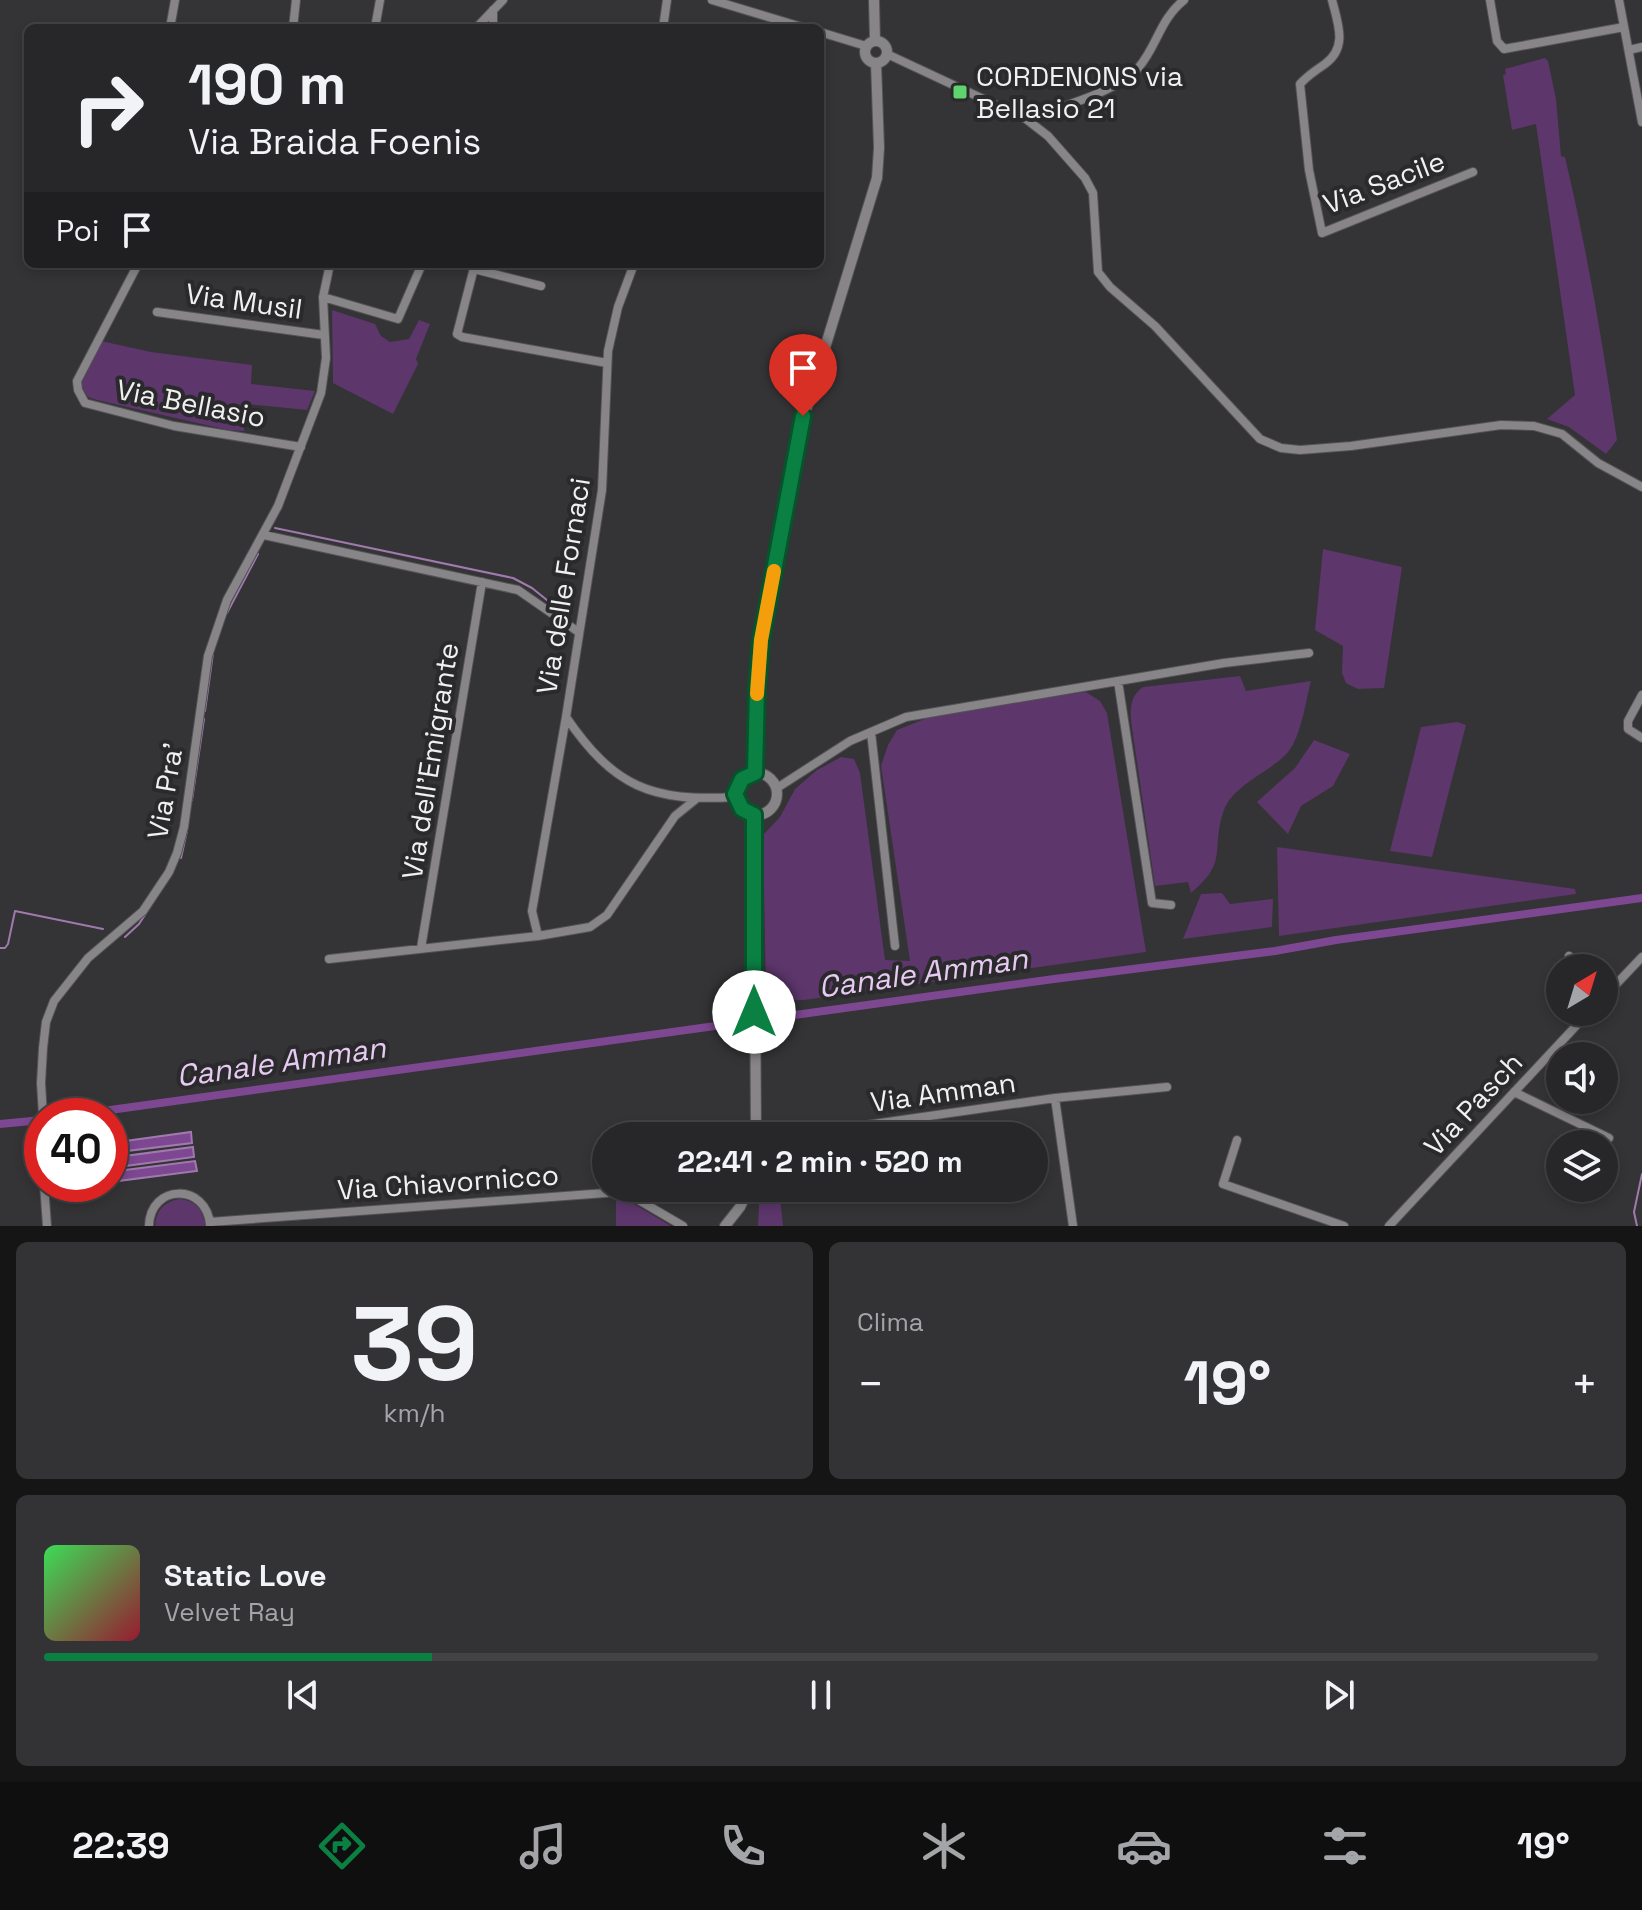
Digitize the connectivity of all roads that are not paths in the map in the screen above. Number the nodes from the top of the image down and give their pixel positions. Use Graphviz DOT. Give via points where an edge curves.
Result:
graph roads {
  1 [pos="175,0"];
  2 [pos="296,0"];
  3 [pos="380,0"];
  4 [pos="503,0"];
  5 [pos="667,0"];
  6 [pos="712,0"];
  7 [pos="874,0"];
  8 [pos="1184,0"];
  9 [pos="1332,0"];
  10 [pos="1490,0"];
  11 [pos="1619,0"];
  12 [pos="493,10"];
  13 [pos="171,24"];
  14 [pos="293,24"];
  15 [pos="376,24"];
  16 [pos="480,24"];
  17 [pos="493,24"];
  18 [pos="664,24"];
  19 [pos="792,24"];
  20 [pos="1624,27"];
  21 [pos="824,33"];
  22 [pos="870,44"];
  23 [pos="1642,47"];
  24 [pos="1629,50"];
  25 [pos="887,54"];
  26 [pos="876,63"];
  27 [pos="1026,119"];
  28 [pos="1642,122"];
  29 [pos="1473,172"];
  30 [pos="136,268"];
  31 [pos="329,268"];
  32 [pos="420,268"];
  33 [pos="475,268"];
  34 [pos="478,268"];
  35 [pos="633,268"];
  36 [pos="541,286"];
  37 [pos="323,297"];
  38 [pos="157,312"];
  39 [pos="324,335"];
  40 [pos="607,363"];
  41 [pos="301,447"];
  42 [pos="1642,487"];
  43 [pos="264,535"];
  44 [pos="482,582"];
  45 [pos="577,631"];
  46 [pos="1309,653"];
  47 [pos="1118,681"];
  48 [pos="1642,695"];
  49 [pos="566,717"];
  50 [pos="871,732"];
  51 [pos="1642,738"];
  52 [pos="755,773"];
  53 [pos="777,788"];
  54 [pos="735,797"];
  55 [pos="696,799"];
  56 [pos="754,815"];
  57 [pos="1171,905"];
  58 [pos="538,936"];
  59 [pos="895,946"];
  60 [pos="421,948"];
  61 [pos="1642,957"];
  62 [pos="329,959"];
  63 [pos="1618,981"];
  64 [pos="1576,1026"];
  65 [pos="1167,1087"];
  66 [pos="1514,1092"];
  67 [pos="43,1098"];
  68 [pos="1055,1098"];
  69 [pos="756,1122"];
  70 [pos="888,1122"];
  71 [pos="1592,1130"];
  72 [pos="1237,1140"];
  73 [pos="45,1202"];
  74 [pos="742,1202"];
  75 [pos="210,1224"];
  76 [pos="726,1225"];
  77 [pos="47,1226"];
  78 [pos="149,1226"];
  79 [pos="682,1226"];
  80 [pos="715,1226"];
  81 [pos="1073,1226"];
  82 [pos="1344,1226"];
  83 [pos="1389,1226"];
  1 -- 13 [label="street"];
  2 -- 14 [label="street"];
  3 -- 15 [label="street"];
  4 -- 12 [label="street"];
  5 -- 18 [label="street"];
  6 -- 19 [label="street"];
  7 -- 22 [label="street"];
  8 -- 27 [label="street" via="1161,25 1134,72 1098,93"];
  9 -- 29 [label="street, Via Sacile" via="1339,47 1335,57 1300,84 1322,233"];
  10 -- 20 [label="street" via="1497,41 1504,49"];
  11 -- 20 [label="street"];
  12 -- 16 [label="street"];
  12 -- 17 [label="street"];
  20 -- 24 [label="street"];
  21 -- 22 [label="street"];
  22 -- 25 [label="street" via="882,43"];
  22 -- 26 [label="street" via="866,58"];
  23 -- 24 [label="street"];
  24 -- 28 [label="street"];
  25 -- 26 [label="street"];
  25 -- 27 [label="street"];
  26 -- 52 [label="street" via="877,178 797,439 761,640"];
  27 -- 42 [label="street" via="1067,156 1093,193 1098,272 1260,439 1300,450 1501,425 1534,426 1562,434 1598,463"];
  30 -- 41 [label="street, Via Bellasio" via="77,381 85,403 174,426"];
  31 -- 37 [label="street, Via Musil"];
  32 -- 37 [label="street" via="398,319"];
  33 -- 40 [label="street" via="457,334"];
  34 -- 36 [label="street"];
  35 -- 40 [label="street, Via delle Fornaci"];
  37 -- 39 [label="street, Via Musil"];
  38 -- 39 [label="street, Via Musil"];
  39 -- 41 [label="street, Via Musil" via="324,378"];
  40 -- 45 [label="street, Via delle Fornaci" via="602,490"];
  41 -- 43 [label="street, Via Pra'"];
  43 -- 44 [label="street"];
  43 -- 67 [label="street, Via Pra'" via="213,636 177,853 143,911 88,958 54,1001 43,1048"];
  44 -- 45 [label="street" via="518,590"];
  44 -- 60 [label="street, Via dell'Emigrante"];
  45 -- 49 [label="street, Via delle Fornaci"];
  46 -- 47 [label="street"];
  47 -- 50 [label="street" via="906,717"];
  47 -- 57 [label="street" via="1152,903"];
  48 -- 51 [label="street" via="1628,721 1628,729"];
  49 -- 55 [label="street, Via delle Fornaci" via="588,750 633,785"];
  49 -- 58 [label="street" via="532,911"];
  50 -- 53 [label="street"];
  50 -- 59 [label="street"];
  52 -- 53 [label="street" via="767,776"];
  52 -- 54 [label="street" via="742,779"];
  53 -- 56 [label="street" via="774,806"];
  54 -- 55 [label="street, Via delle Fornaci"];
  54 -- 56 [label="street"];
  55 -- 58 [label="street" via="675,816 607,915 590,927"];
  56 -- 69 [label="street"];
  58 -- 60 [label="street"];
  60 -- 62 [label="street"];
  61 -- 63 [label="street"];
  64 -- 66 [label="street, Via Pasch"];
  65 -- 68 [label="street, Via Amman"];
  66 -- 71 [label="street"];
  66 -- 83 [label="street, Via Pasch"];
  68 -- 70 [label="street, Via Amman"];
  68 -- 81 [label="street, Via Amman"];
  72 -- 82 [label="street" via="1223,1184"];
  73 -- 77 [label="street"];
  74 -- 76 [label="street"];
  75 -- 78 [label="street" via="201,1202 178,1193 156,1204"];
  75 -- 79 [label="street, Via Chiavornicco" via="619,1192"];
  76 -- 80 [label="street"];
}
